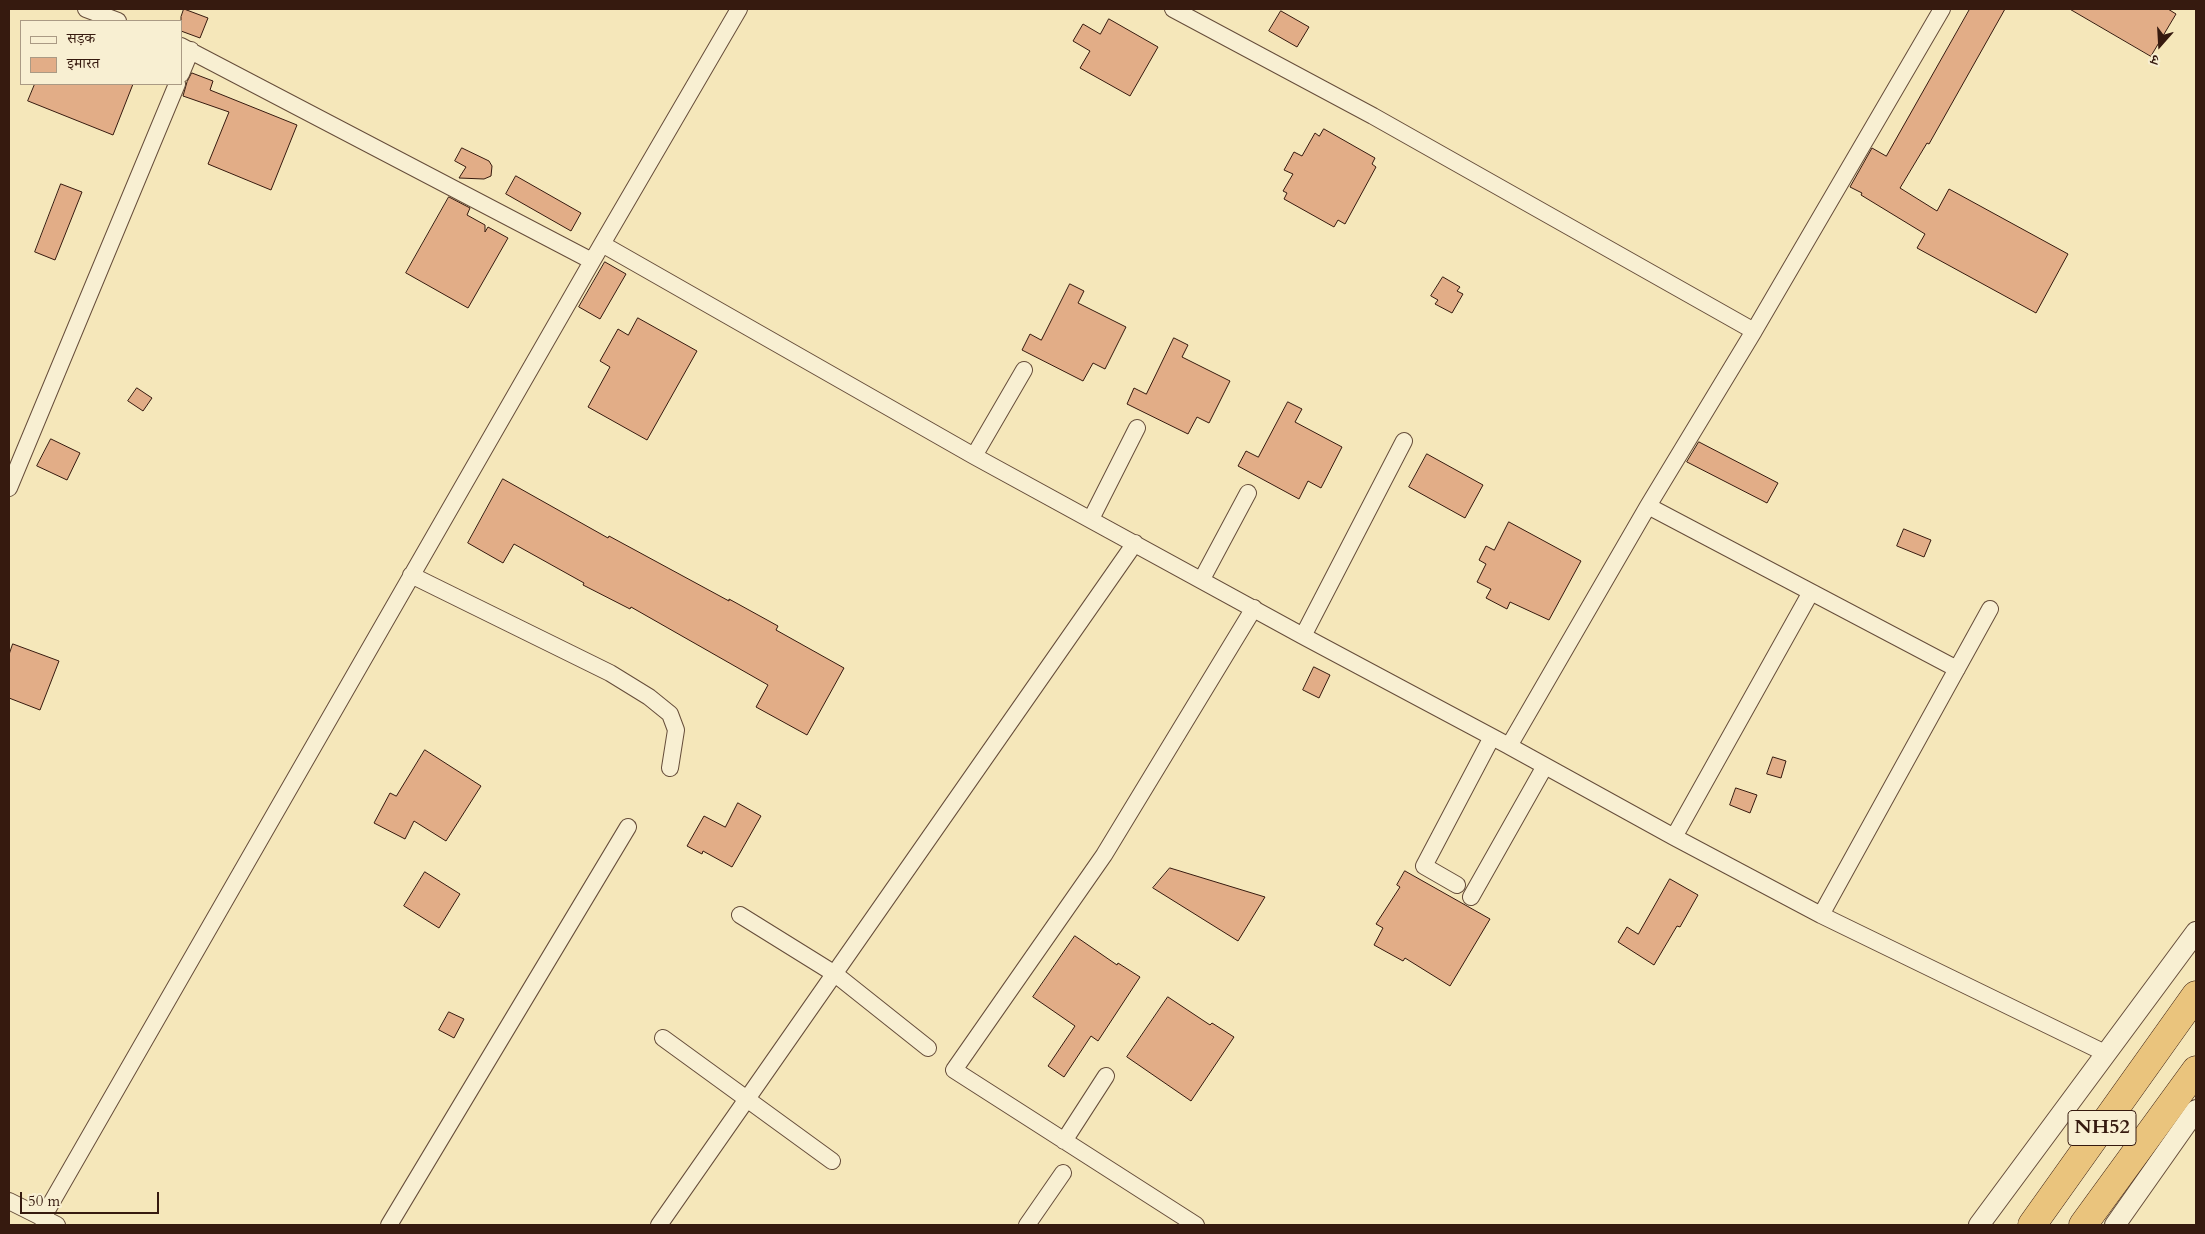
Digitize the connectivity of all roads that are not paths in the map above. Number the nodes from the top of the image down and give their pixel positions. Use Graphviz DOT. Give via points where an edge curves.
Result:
graph roads {
  1 [pos="86,9"];
  2 [pos="739,9"];
  3 [pos="1173,9"];
  4 [pos="1942,9"];
  5 [pos="115,20"];
  6 [pos="186,48"];
  7 [pos="182,69"];
  8 [pos="177,85"];
  9 [pos="602,244"];
  10 [pos="592,261"];
  11 [pos="1754,331"];
  12 [pos="1024,370"];
  13 [pos="1136,428"];
  14 [pos="1404,441"];
  15 [pos="974,456"];
  16 [pos="9,488"];
  17 [pos="1248,493"];
  18 [pos="1648,506"];
  19 [pos="1091,519"];
  20 [pos="1135,543"];
  21 [pos="411,575"];
  22 [pos="1202,579"];
  23 [pos="1811,592"];
  24 [pos="1254,608"];
  25 [pos="1990,609"];
  26 [pos="1303,636"];
  27 [pos="1957,669"];
  28 [pos="1492,737"];
  29 [pos="1509,746"];
  30 [pos="1545,766"];
  31 [pos="670,768"];
  32 [pos="628,827"];
  33 [pos="1674,837"];
  34 [pos="1457,885"];
  35 [pos="1471,897"];
  36 [pos="740,915"];
  37 [pos="1821,915"];
  38 [pos="2196,932"];
  39 [pos="835,974"];
  40 [pos="2196,995"];
  41 [pos="663,1038"];
  42 [pos="928,1048"];
  43 [pos="2106,1053"];
  44 [pos="2196,1070"];
  45 [pos="1106,1076"];
  46 [pos="747,1100"];
  47 [pos="2196,1110"];
  48 [pos="1064,1141"];
  49 [pos="832,1161"];
  50 [pos="1063,1173"];
  51 [pos="9,1201"];
  52 [pos="50,1222"];
  53 [pos="389,1225"];
  54 [pos="659,1225"];
  55 [pos="1027,1225"];
  56 [pos="1196,1225"];
  57 [pos="1979,1225"];
  58 [pos="2032,1225"];
  59 [pos="2083,1225"];
  60 [pos="2114,1225"];
  1 -- 5 [label="street"];
  2 -- 9 [label="street"];
  3 -- 11 [label="street" via="1373,116"];
  4 -- 11 [label="street"];
  6 -- 7 [label="street"];
  6 -- 10 [label="street"];
  8 -- 16 [label="street"];
  9 -- 10 [label="street"];
  9 -- 15 [label="street"];
  10 -- 21 [label="street"];
  11 -- 18 [label="street"];
  12 -- 15 [label="street"];
  13 -- 19 [label="street"];
  14 -- 26 [label="street"];
  15 -- 19 [label="street"];
  17 -- 22 [label="street"];
  18 -- 23 [label="street"];
  18 -- 29 [label="street"];
  19 -- 20 [label="street"];
  20 -- 22 [label="street"];
  20 -- 39 [label="street"];
  21 -- 31 [label="street" via="610,673 649,697 670,714 676,730"];
  21 -- 52 [label="street"];
  22 -- 24 [label="street"];
  23 -- 27 [label="street"];
  23 -- 33 [label="street"];
  24 -- 26 [label="street"];
  24 -- 48 [label="street" via="1104,855 954,1070"];
  25 -- 27 [label="street"];
  26 -- 28 [label="street"];
  27 -- 37 [label="street"];
  28 -- 29 [label="street"];
  28 -- 34 [label="street" via="1424,862 1425,867"];
  29 -- 30 [label="street"];
  30 -- 33 [label="street"];
  30 -- 35 [label="street"];
  32 -- 53 [label="street"];
  33 -- 37 [label="street"];
  36 -- 39 [label="street"];
  37 -- 43 [label="street"];
  38 -- 43 [label="street"];
  39 -- 42 [label="street"];
  39 -- 46 [label="street"];
  40 -- 58 [label="highway, NH52"];
  41 -- 46 [label="street"];
  43 -- 57 [label="street"];
  44 -- 59 [label="highway, NH52"];
  45 -- 48 [label="street"];
  46 -- 49 [label="street"];
  46 -- 54 [label="street"];
  47 -- 60 [label="street"];
  48 -- 56 [label="street"];
  50 -- 55 [label="street"];
  51 -- 52 [label="street"];
}
